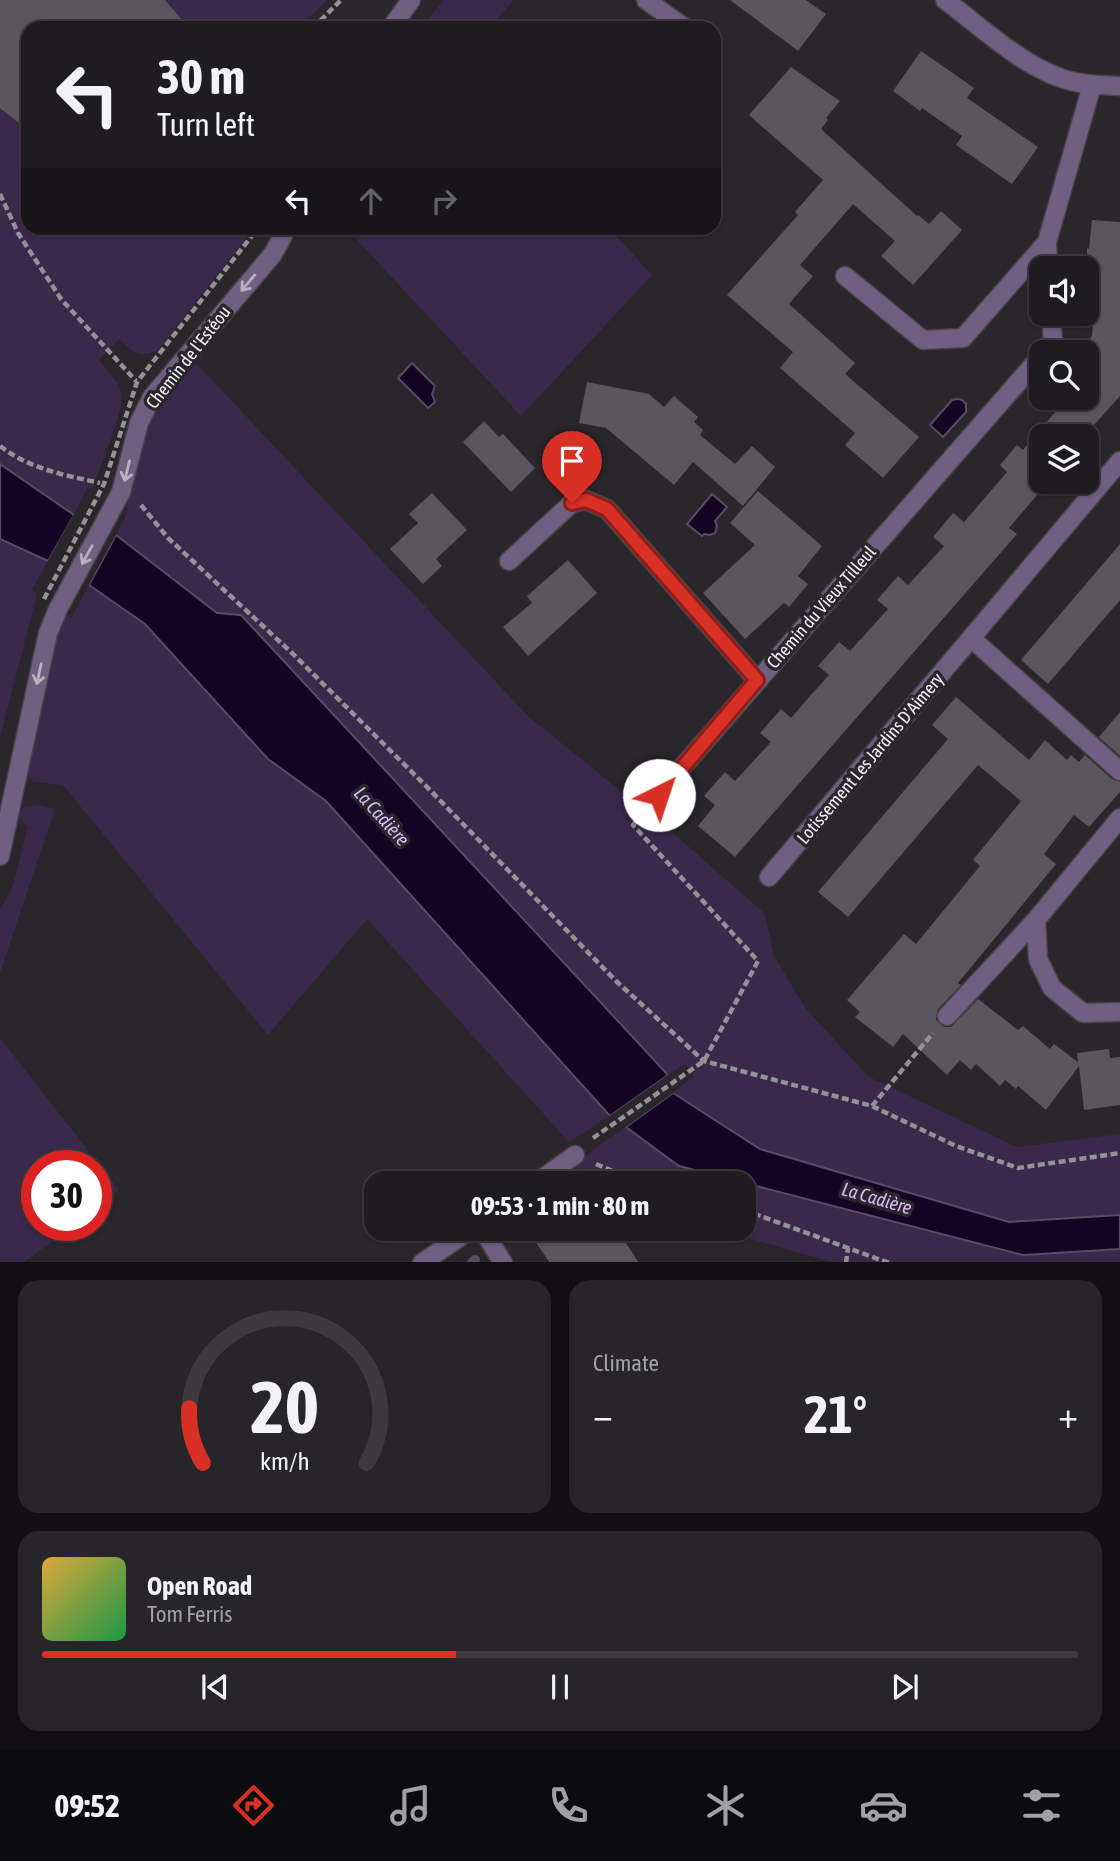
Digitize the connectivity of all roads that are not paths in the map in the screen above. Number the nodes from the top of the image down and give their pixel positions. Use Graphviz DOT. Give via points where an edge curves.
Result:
graph roads {
  1 [pos="411,0"];
  2 [pos="646,0"];
  3 [pos="945,0"];
  4 [pos="395,21"];
  5 [pos="675,21"];
  6 [pos="1092,85"];
  7 [pos="1120,86"];
  8 [pos="284,235"];
  9 [pos="1047,242"];
  10 [pos="1048,256"];
  11 [pos="845,276"];
  12 [pos="1029,370"];
  13 [pos="1120,461"];
  14 [pos="509,561"];
  15 [pos="971,638"];
  16 [pos="757,680"];
  17 [pos="1120,771"];
  18 [pos="659,795"];
  19 [pos="1120,818"];
  20 [pos="0,856"];
  21 [pos="769,877"];
  22 [pos="1036,920"];
  23 [pos="1120,1012"];
  24 [pos="947,1016"];
  25 [pos="575,1155"];
  26 [pos="553,1171"];
  27 [pos="454,1241"];
  28 [pos="490,1241"];
  29 [pos="422,1262"];
  30 [pos="503,1262"];
  1 -- 4 [label="street"];
  2 -- 5 [label="street"];
  3 -- 6 [label="street" via="1037,66"];
  6 -- 7 [label="street"];
  6 -- 9 [label="street"];
  8 -- 20 [label="street, Chemin de l'Estéou, one-way" via="273,254 152,397 139,423 117,502 51,604"];
  9 -- 10 [label="street"];
  9 -- 11 [label="street" via="963,338 923,341"];
  12 -- 16 [label="street, Chemin du Vieux Tilleul"];
  13 -- 15 [label="street, Lotissement Les Jardins D'Aimery"];
  14 -- 16 [label="street" via="572,503 586,500 607,509"];
  15 -- 17 [label="street"];
  15 -- 21 [label="street, Lotissement Les Jardins D'Aimery"];
  16 -- 18 [label="street, Chemin du Vieux Tilleul"];
  19 -- 22 [label="street"];
  22 -- 23 [label="street" via="1038,959 1052,988 1083,1013"];
  22 -- 24 [label="street"];
  25 -- 26 [label="street"];
  27 -- 29 [label="street"];
  28 -- 30 [label="street"];
}
